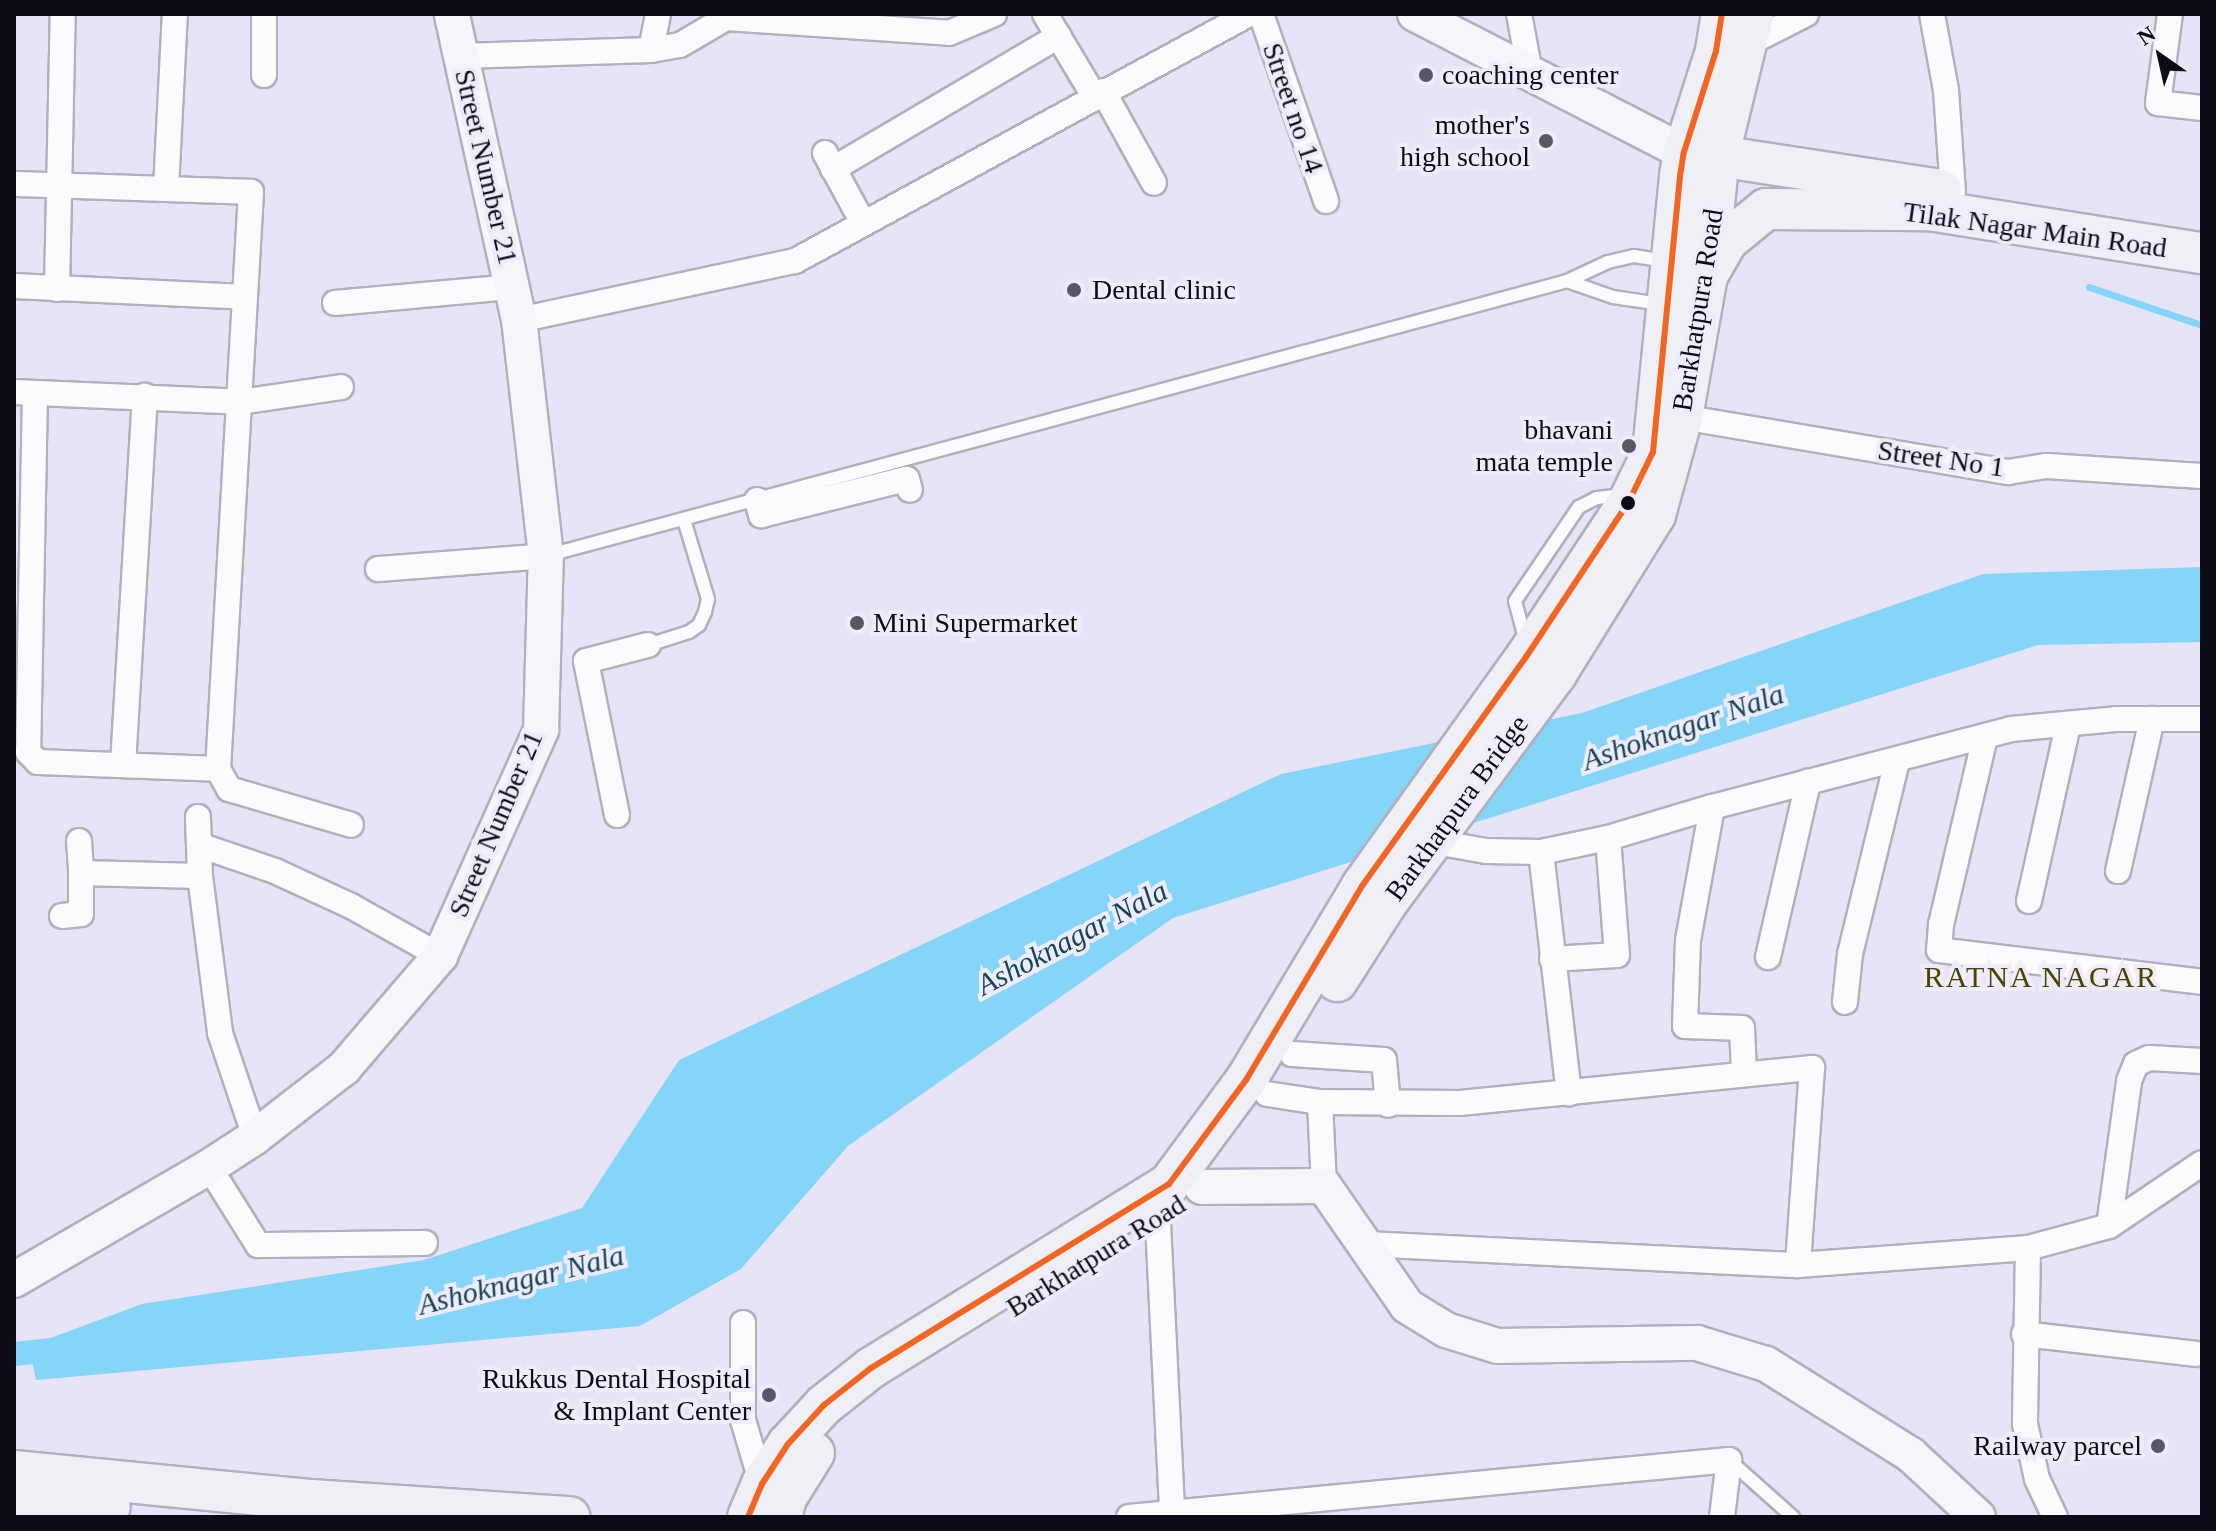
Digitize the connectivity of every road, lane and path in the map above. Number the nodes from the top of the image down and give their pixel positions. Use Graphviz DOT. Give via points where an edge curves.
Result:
graph roads {
  1 [pos="63,14"];
  2 [pos="175,14"];
  3 [pos="264,14"];
  4 [pos="452,14"];
  5 [pos="658,14"];
  6 [pos="994,14"];
  7 [pos="1045,14"];
  8 [pos="1249,14"];
  9 [pos="1261,14"];
  10 [pos="1415,14"];
  11 [pos="1519,14"];
  12 [pos="1722,14"];
  13 [pos="1806,14"];
  14 [pos="1932,14"];
  15 [pos="2170,14"];
  16 [pos="1751,29"];
  17 [pos="1059,36"];
  18 [pos="651,50"];
  19 [pos="461,56"];
  20 [pos="1530,73"];
  21 [pos="264,75"];
  22 [pos="1099,93"];
  23 [pos="2202,108"];
  24 [pos="1701,153"];
  25 [pos="1154,183"];
  26 [pos="14,184"];
  27 [pos="58,185"];
  28 [pos="166,189"];
  29 [pos="1953,192"];
  30 [pos="1326,201"];
  31 [pos="863,223"];
  32 [pos="2201,245"];
  33 [pos="1690,269"];
  34 [pos="1567,281"];
  35 [pos="14,286"];
  36 [pos="512,287"];
  37 [pos="57,289"];
  38 [pos="245,297"];
  39 [pos="335,303"];
  40 [pos="1669,305"];
  41 [pos="519,320"];
  42 [pos="341,387"];
  43 [pos="24,392"];
  44 [pos="145,396"];
  45 [pos="240,402"];
  46 [pos="1682,417"];
  47 [pos="2202,476"];
  48 [pos="910,490"];
  49 [pos="759,508"];
  50 [pos="684,520"];
  51 [pos="546,556"];
  52 [pos="378,569"];
  53 [pos="648,645"];
  54 [pos="1537,661"];
  55 [pos="2152,719"];
  56 [pos="2202,719"];
  57 [pos="2068,725"];
  58 [pos="1985,737"];
  59 [pos="1897,761"];
  60 [pos="123,765"];
  61 [pos="218,769"];
  62 [pos="1808,782"];
  63 [pos="1712,807"];
  64 [pos="617,815"];
  65 [pos="198,817"];
  66 [pos="351,825"];
  67 [pos="1608,838"];
  68 [pos="79,841"];
  69 [pos="1435,842"];
  70 [pos="199,845"];
  71 [pos="1541,852"];
  72 [pos="2118,871"];
  73 [pos="81,873"];
  74 [pos="200,876"];
  75 [pos="1375,893"];
  76 [pos="2029,901"];
  77 [pos="62,916"];
  78 [pos="1350,936"];
  79 [pos="440,956"];
  80 [pos="1768,957"];
  81 [pos="1552,959"];
  82 [pos="2202,982"];
  83 [pos="1845,1002"];
  84 [pos="1292,1054"];
  85 [pos="2202,1061"];
  86 [pos="1744,1072"];
  87 [pos="1569,1093"];
  88 [pos="1267,1094"];
  89 [pos="1320,1102"];
  90 [pos="1388,1105"];
  91 [pos="255,1137"];
  92 [pos="2202,1163"];
  93 [pos="209,1167"];
  94 [pos="1324,1186"];
  95 [pos="1202,1187"];
  96 [pos="1158,1223"];
  97 [pos="2109,1226"];
  98 [pos="425,1243"];
  99 [pos="1366,1244"];
  100 [pos="2028,1248"];
  101 [pos="1798,1265"];
  102 [pos="14,1280"];
  103 [pos="743,1323"];
  104 [pos="2024,1334"];
  105 [pos="2196,1354"];
  106 [pos="1729,1460"];
  107 [pos="14,1471"];
  108 [pos="14,1499"];
  109 [pos="764,1506"];
  110 [pos="1172,1511"];
  111 [pos="1211,1513"];
  112 [pos="221,1517"];
  113 [pos="569,1517"];
  114 [pos="1129,1517"];
  115 [pos="1722,1517"];
  116 [pos="1793,1517"];
  117 [pos="1978,1517"];
  118 [pos="2055,1517"];
  1 -- 27 [label="street"];
  2 -- 28 [label="street"];
  3 -- 21 [label="street"];
  4 -- 19 [label="street, Street Number 21"];
  5 -- 18 [label="street"];
  6 -- 18 [label="street" via="949,33 726,18 680,45"];
  7 -- 17 [label="street"];
  8 -- 22 [label="street"];
  9 -- 30 [label="street, Street no 14"];
  10 -- 20 [label="street"];
  11 -- 20 [label="street"];
  12 -- 24 [label="main road"];
  13 -- 16 [label="street"];
  14 -- 29 [label="street" via="1946,90"];
  15 -- 23 [label="street" via="2158,103"];
  16 -- 24 [label="main road"];
  17 -- 22 [label="street"];
  17 -- 31 [label="street" via="829,161"];
  18 -- 19 [label="street"];
  19 -- 36 [label="street, Street Number 21"];
  20 -- 24 [label="street"];
  22 -- 25 [label="street"];
  22 -- 31 [label="street"];
  24 -- 29 [label="main road, Tilak Nagar Main Road"];
  24 -- 33 [label="main road, Barkhatpura Road"];
  26 -- 27 [label="street"];
  27 -- 28 [label="street"];
  27 -- 37 [label="street"];
  28 -- 38 [label="street" via="251,192"];
  29 -- 32 [label="main road, Tilak Nagar Main Road"];
  31 -- 41 [label="street" via="795,261"];
  32 -- 33 [label="main road, Tilak Nagar Main Road" via="1929,210 1766,209"];
  33 -- 34 [label="lane" via="1634,256"];
  33 -- 40 [label="main road, Barkhatpura Road"];
  33 -- 46 [label="main road, Barkhatpura Road"];
  34 -- 40 [label="lane" via="1613,297"];
  34 -- 49 [label="lane"];
  35 -- 37 [label="street"];
  36 -- 39 [label="street"];
  36 -- 41 [label="street, Street Number 21"];
  37 -- 38 [label="street"];
  38 -- 45 [label="street"];
  40 -- 54 [label="main road, Barkhatpura Road" via="1653,452"];
  41 -- 51 [label="street, Street Number 21"];
  42 -- 45 [label="street"];
  43 -- 44 [label="street"];
  43 -- 60 [label="street" via="28,752 38,762"];
  44 -- 45 [label="street"];
  44 -- 60 [label="street"];
  45 -- 61 [label="street"];
  46 -- 47 [label="street, Street No 1" via="2008,472 2047,466"];
  46 -- 54 [label="main road, Barkhatpura Road" via="1655,515"];
  48 -- 49 [label="street" via="907,479"];
  49 -- 50 [label="lane"];
  50 -- 51 [label="lane"];
  50 -- 53 [label="lane" via="708,599 705,612 689,632"];
  51 -- 52 [label="street"];
  51 -- 79 [label="street, Street Number 21" via="541,730"];
  53 -- 64 [label="street" via="586,661"];
  54 -- 69 [label="main road, Barkhatpura Bridge"];
  54 -- 75 [label="main road, Barkhatpura Bridge"];
  55 -- 56 [label="street"];
  55 -- 57 [label="street"];
  55 -- 72 [label="street"];
  57 -- 58 [label="street" via="2011,729"];
  57 -- 76 [label="street"];
  58 -- 59 [label="street"];
  58 -- 82 [label="street" via="1939,950"];
  59 -- 62 [label="street"];
  59 -- 83 [label="street" via="1850,954"];
  60 -- 61 [label="street"];
  61 -- 66 [label="street" via="229,789"];
  62 -- 63 [label="street"];
  62 -- 80 [label="street"];
  63 -- 67 [label="street"];
  63 -- 86 [label="street" via="1688,940 1685,1026 1742,1028"];
  65 -- 70 [label="street"];
  67 -- 71 [label="street"];
  67 -- 81 [label="street" via="1617,955"];
  68 -- 73 [label="street"];
  69 -- 71 [label="street" via="1486,851"];
  69 -- 75 [label="main road, Barkhatpura Bridge"];
  70 -- 74 [label="street"];
  70 -- 79 [label="street" via="313,889"];
  71 -- 81 [label="street"];
  73 -- 74 [label="street"];
  73 -- 77 [label="street" via="81,914"];
  74 -- 91 [label="street" via="220,1033"];
  75 -- 78 [label="main road, Barkhatpura Bridge"];
  78 -- 84 [label="main road, Barkhatpura Road"];
  78 -- 109 [label="main road, Barkhatpura Road" via="1169,1184 871,1368 824,1405 788,1444"];
  79 -- 91 [label="street, Street Number 21" via="344,1068"];
  81 -- 87 [label="street"];
  84 -- 88 [label="main road, Barkhatpura Road"];
  84 -- 90 [label="street" via="1384,1060"];
  85 -- 97 [label="street" via="2149,1058 2136,1064 2129,1081"];
  86 -- 87 [label="street"];
  86 -- 101 [label="street" via="1812,1068"];
  87 -- 90 [label="street"];
  88 -- 89 [label="street"];
  88 -- 95 [label="main road, Barkhatpura Road"];
  89 -- 90 [label="street"];
  89 -- 94 [label="street"];
  91 -- 93 [label="street, Street Number 21"];
  92 -- 97 [label="street"];
  93 -- 98 [label="street" via="258,1245"];
  93 -- 102 [label="street, Street Number 21"];
  94 -- 95 [label="street"];
  94 -- 99 [label="street"];
  95 -- 96 [label="main road, Barkhatpura Road"];
  96 -- 109 [label="main road, Barkhatpura Road" via="885,1388 809,1459 786,1498"];
  96 -- 110 [label="street"];
  97 -- 100 [label="street"];
  99 -- 101 [label="street"];
  99 -- 117 [label="street" via="1407,1306 1446,1330 1498,1346 1697,1343 1766,1364 1911,1455"];
  100 -- 101 [label="street"];
  100 -- 104 [label="street"];
  103 -- 109 [label="street" via="743,1420"];
  104 -- 105 [label="street"];
  104 -- 118 [label="street" via="2025,1424 2037,1479"];
  106 -- 111 [label="street"];
  106 -- 115 [label="street"];
  106 -- 116 [label="lane"];
  107 -- 113 [label="main road" via="312,1500"];
  108 -- 112 [label="main road"];
  110 -- 111 [label="street"];
  110 -- 114 [label="street"];
}
